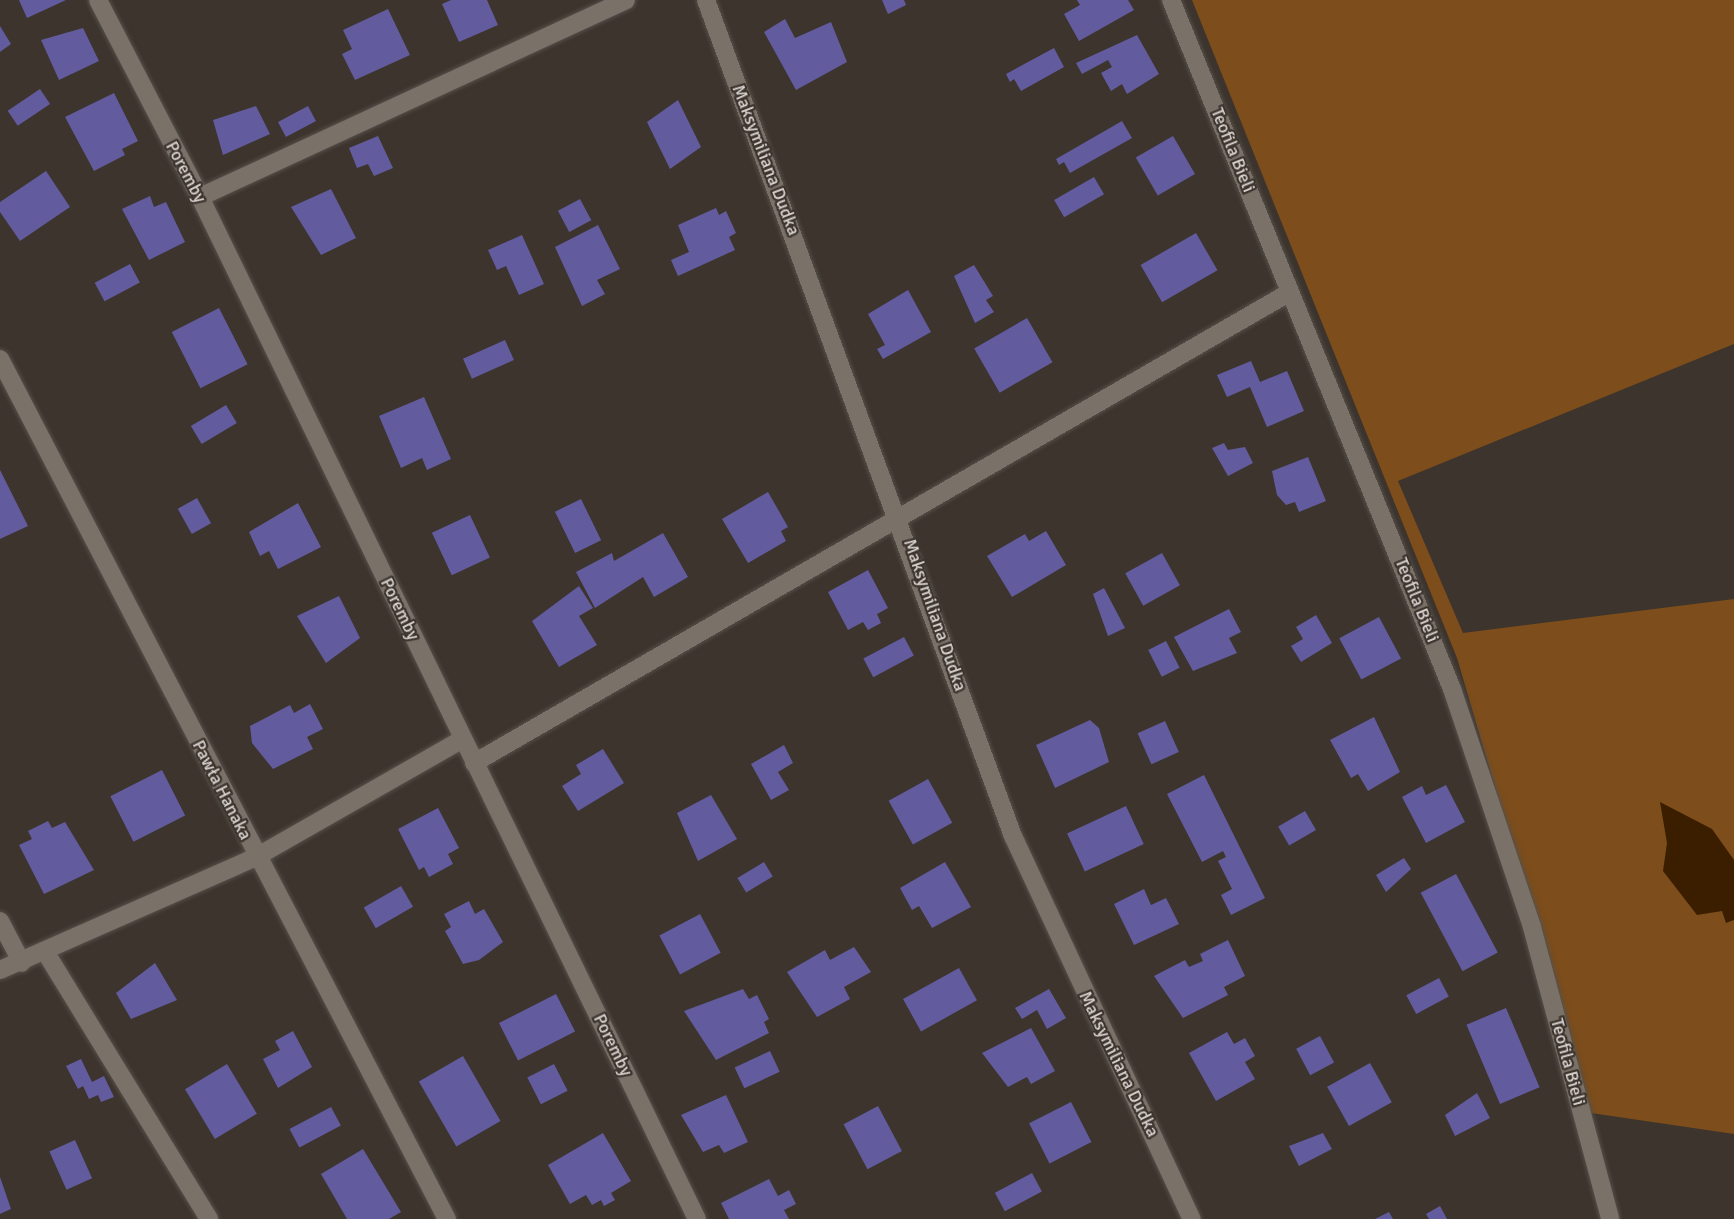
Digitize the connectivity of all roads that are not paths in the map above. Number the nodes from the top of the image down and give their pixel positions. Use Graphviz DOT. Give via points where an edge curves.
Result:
graph roads {
  1 [pos="98,0"];
  2 [pos="626,0"];
  3 [pos="706,0"];
  4 [pos="1171,0"];
  5 [pos="200,197"];
  6 [pos="1290,292"];
  7 [pos="0,359"];
  8 [pos="900,517"];
  9 [pos="463,739"];
  10 [pos="474,763"];
  11 [pos="256,857"];
  12 [pos="0,921"];
  13 [pos="46,953"];
  14 [pos="22,963"];
  15 [pos="0,970"];
  16 [pos="209,1219"];
  17 [pos="447,1219"];
  18 [pos="697,1219"];
  19 [pos="1192,1219"];
  20 [pos="1610,1219"];
  1 -- 5 [label="street, Poremby"];
  2 -- 5 [label="street"];
  3 -- 8 [label="street, Maksymiliana Dudka"];
  4 -- 6 [label="street, Teofila Bieli"];
  5 -- 9 [label="street, Poremby"];
  6 -- 8 [label="street"];
  6 -- 20 [label="street, Teofila Bieli" via="1452,689 1532,927"];
  7 -- 11 [label="street, Pawła Hanaka"];
  8 -- 10 [label="street"];
  8 -- 19 [label="street, Maksymiliana Dudka" via="1013,836"];
  9 -- 10 [label="street, Poremby"];
  9 -- 11 [label="street"];
  10 -- 18 [label="street, Poremby"];
  11 -- 13 [label="street"];
  11 -- 17 [label="street, Pawła Hanaka"];
  12 -- 14 [label="street"];
  13 -- 14 [label="street"];
  13 -- 16 [label="street"];
  14 -- 15 [label="street"];
}
